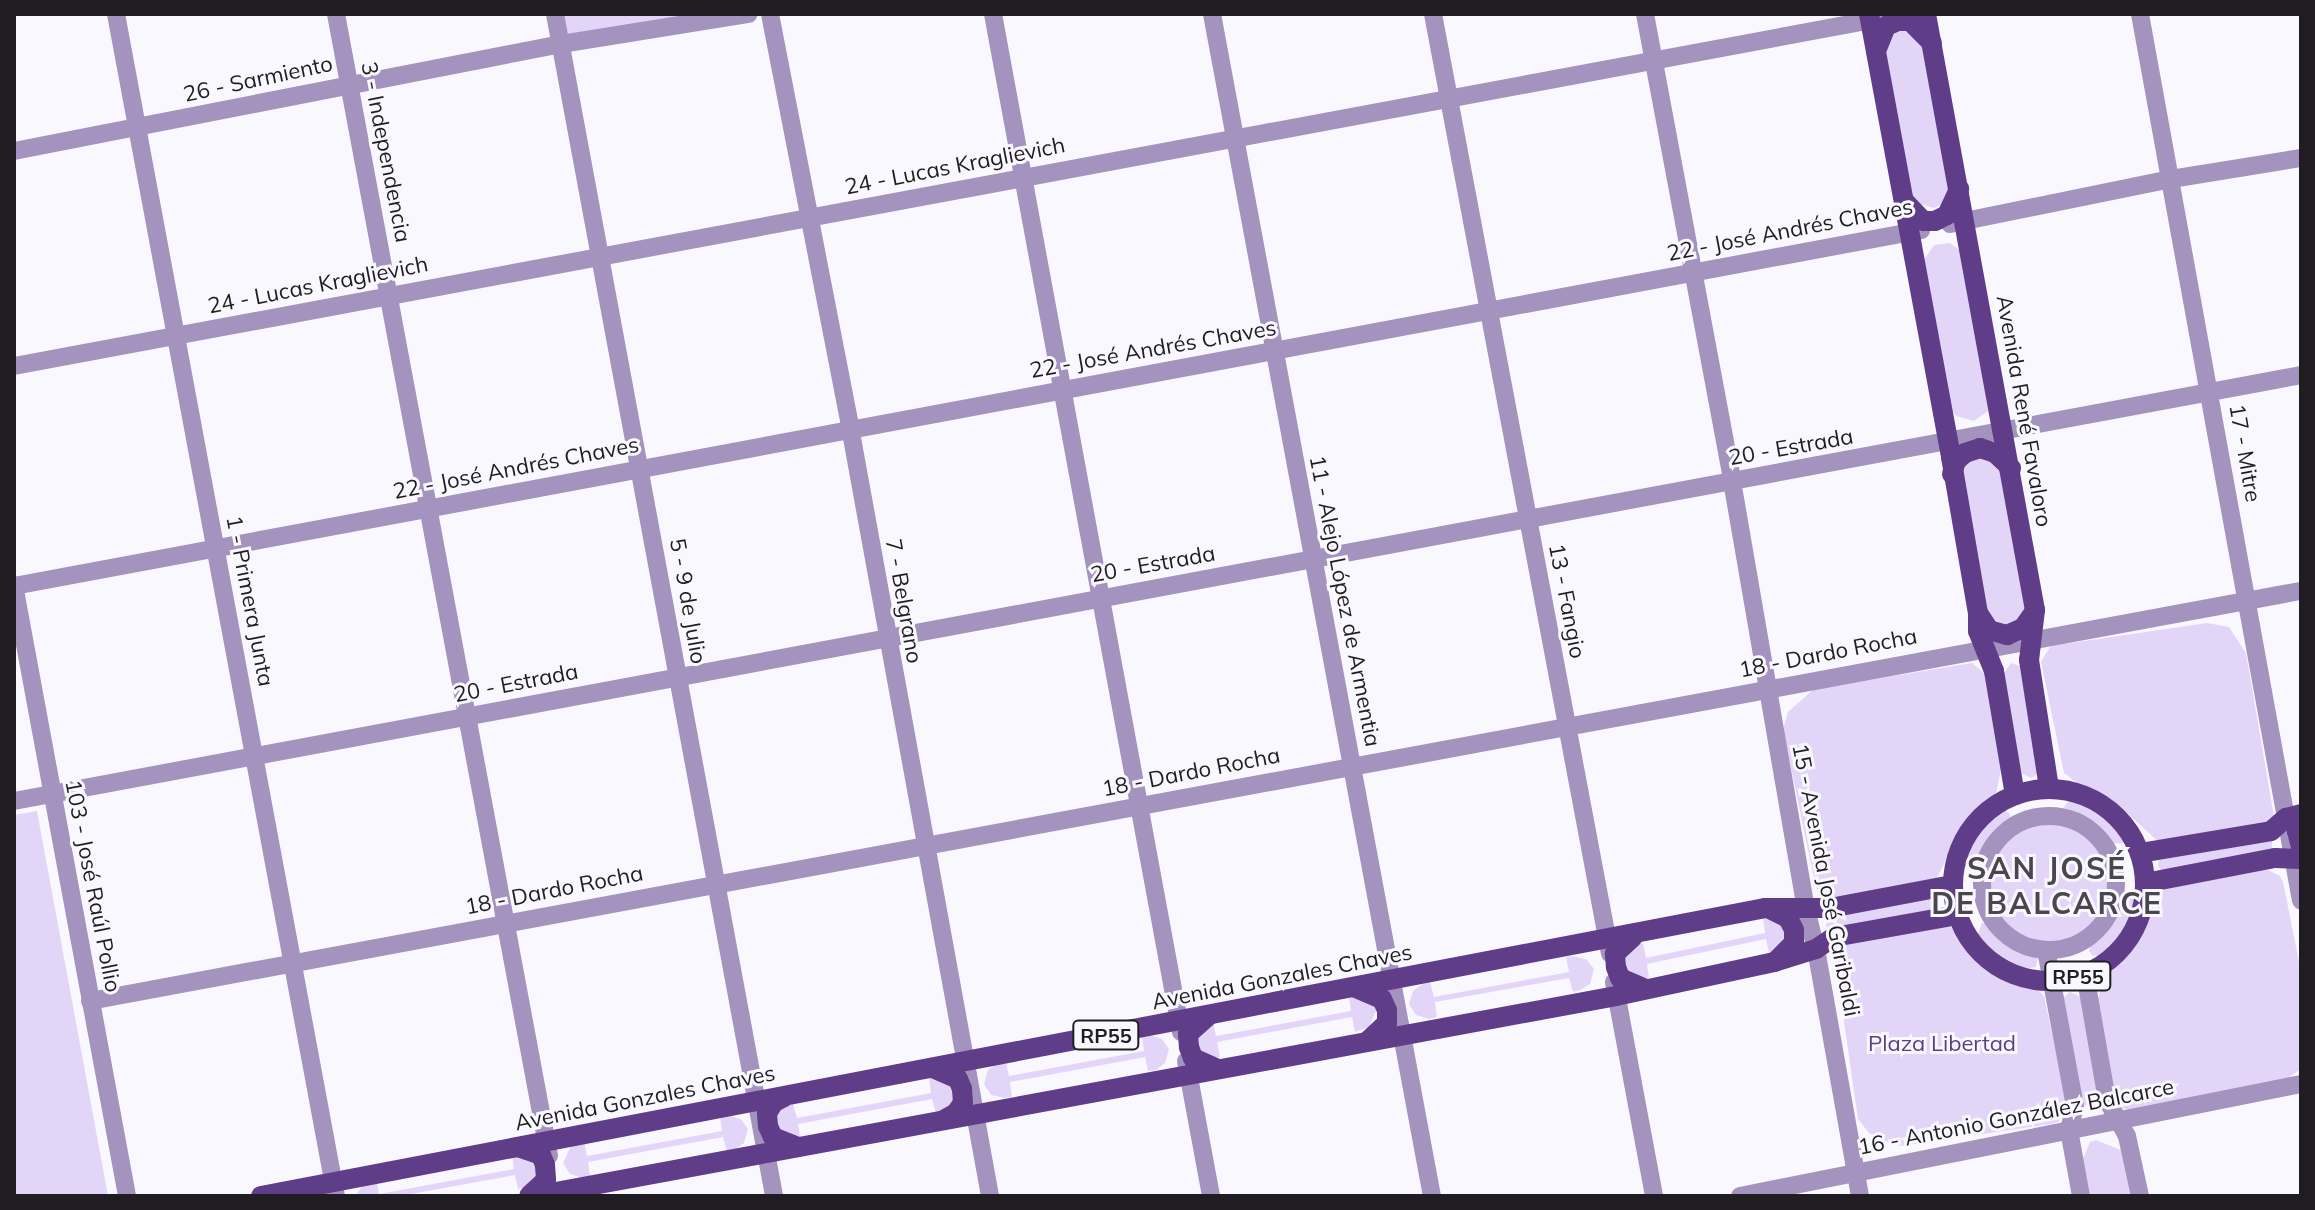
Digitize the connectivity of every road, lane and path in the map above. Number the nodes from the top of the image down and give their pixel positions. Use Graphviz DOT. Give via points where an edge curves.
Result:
graph roads {
  1 [pos="116,14"];
  2 [pos="336,14"];
  3 [pos="555,14"];
  4 [pos="749,14"];
  5 [pos="770,14"];
  6 [pos="993,14"];
  7 [pos="1212,14"];
  8 [pos="1433,14"];
  9 [pos="1645,14"];
  10 [pos="1904,14"];
  11 [pos="1926,14"];
  12 [pos="2140,14"];
  13 [pos="1869,17"];
  14 [pos="1932,43"];
  15 [pos="561,44"];
  16 [pos="1876,51"];
  17 [pos="1654,61"];
  18 [pos="348,85"];
  19 [pos="1448,99"];
  20 [pos="138,128"];
  21 [pos="1235,139"];
  22 [pos="14,151"];
  23 [pos="2301,158"];
  24 [pos="1023,178"];
  25 [pos="2171,179"];
  26 [pos="1959,189"];
  27 [pos="1904,201"];
  28 [pos="808,218"];
  29 [pos="1965,220"];
  30 [pos="1909,232"];
  31 [pos="600,257"];
  32 [pos="1693,273"];
  33 [pos="390,296"];
  34 [pos="1490,311"];
  35 [pos="176,336"];
  36 [pos="1274,351"];
  37 [pos="14,366"];
  38 [pos="2301,375"];
  39 [pos="1062,391"];
  40 [pos="2210,392"];
  41 [pos="850,427"];
  42 [pos="2004,431"];
  43 [pos="1948,444"];
  44 [pos="2011,468"];
  45 [pos="639,469"];
  46 [pos="1952,474"];
  47 [pos="1732,481"];
  48 [pos="430,508"];
  49 [pos="1527,519"];
  50 [pos="216,548"];
  51 [pos="1313,559"];
  52 [pos="14,585"];
  53 [pos="2301,591"];
  54 [pos="1101,599"];
  55 [pos="2246,601"];
  56 [pos="2035,610"];
  57 [pos="1978,613"];
  58 [pos="886,639"];
  59 [pos="2029,642"];
  60 [pos="1983,649"];
  61 [pos="678,677"];
  62 [pos="1767,689"];
  63 [pos="468,716"];
  64 [pos="1566,727"];
  65 [pos="254,756"];
  66 [pos="1352,766"];
  67 [pos="2049,787"];
  68 [pos="51,794"];
  69 [pos="2015,795"];
  70 [pos="14,801"];
  71 [pos="1139,806"];
  72 [pos="2052,817"];
  73 [pos="2296,818"];
  74 [pos="925,846"];
  75 [pos="2140,853"];
  76 [pos="2299,855"];
  77 [pos="1983,879"];
  78 [pos="2145,883"];
  79 [pos="716,885"];
  80 [pos="1952,885"];
  81 [pos="2116,887"];
  82 [pos="2301,901"];
  83 [pos="1805,905"];
  84 [pos="1765,908"];
  85 [pos="1958,915"];
  86 [pos="506,924"];
  87 [pos="1636,935"];
  88 [pos="1607,940"];
  89 [pos="1816,949"];
  90 [pos="2046,950"];
  91 [pos="1774,962"];
  92 [pos="293,963"];
  93 [pos="2085,974"];
  94 [pos="2051,980"];
  95 [pos="1392,981"];
  96 [pos="1356,988"];
  97 [pos="1646,989"];
  98 [pos="1616,996"];
  99 [pos="90,1001"];
  100 [pos="1208,1016"];
  101 [pos="1179,1021"];
  102 [pos="1402,1035"];
  103 [pos="1365,1042"];
  104 [pos="965,1062"];
  105 [pos="933,1068"];
  106 [pos="1218,1069"];
  107 [pos="1189,1075"];
  108 [pos="2301,1084"];
  109 [pos="788,1096"];
  110 [pos="756,1102"];
  111 [pos="975,1114"];
  112 [pos="944,1120"];
  113 [pos="2117,1121"];
  114 [pos="2069,1130"];
  115 [pos="546,1142"];
  116 [pos="518,1147"];
  117 [pos="798,1147"];
  118 [pos="2131,1152"];
  119 [pos="766,1153"];
  120 [pos="2074,1162"];
  121 [pos="1856,1174"];
  122 [pos="335,1189"];
  123 [pos="556,1194"];
  124 [pos="127,1196"];
  125 [pos="261,1196"];
  126 [pos="531,1196"];
  127 [pos="774,1196"];
  128 [pos="990,1196"];
  129 [pos="1211,1196"];
  130 [pos="1432,1196"];
  131 [pos="1654,1196"];
  132 [pos="1740,1196"];
  133 [pos="1860,1196"];
  134 [pos="2081,1196"];
  135 [pos="2140,1196"];
  1 -- 20 [label="street, 1 - Primera Junta"];
  2 -- 18 [label="street, 3 - Independencia"];
  3 -- 15 [label="street, 5 - 9 de Julio"];
  4 -- 15 [label="street, 26 - Sarmiento"];
  5 -- 28 [label="street, 7 - Belgrano"];
  6 -- 24 [label="street"];
  7 -- 21 [label="street, 11 - Alejo López de Armentia"];
  8 -- 19 [label="street, 13 - Fangio"];
  9 -- 17 [label="street, 15 - Avenida José Garibaldi"];
  10 -- 13 [label="street, 24 - Lucas Kraglievich"];
  11 -- 14 [label="main road, Avenida René Favaloro"];
  12 -- 25 [label="street, 17 - Mitre"];
  13 -- 16 [label="main road"];
  13 -- 17 [label="street, 24 - Lucas Kraglievich"];
  14 -- 16 [label="main road" via="1910,21 1898,21 1886,26"];
  14 -- 26 [label="main road, Avenida René Favaloro"];
  15 -- 18 [label="street, 26 - Sarmiento"];
  15 -- 31 [label="street, 5 - 9 de Julio"];
  16 -- 27 [label="main road"];
  17 -- 19 [label="street, 24 - Lucas Kraglievich"];
  17 -- 32 [label="street, 15 - Avenida José Garibaldi"];
  18 -- 20 [label="street, 26 - Sarmiento"];
  18 -- 33 [label="street, 3 - Independencia"];
  19 -- 21 [label="street, 24 - Lucas Kraglievich"];
  19 -- 34 [label="street, 13 - Fangio"];
  20 -- 22 [label="street, 26 - Sarmiento"];
  20 -- 35 [label="street, 1 - Primera Junta"];
  21 -- 24 [label="street, 24 - Lucas Kraglievich"];
  21 -- 36 [label="street, 11 - Alejo López de Armentia"];
  23 -- 25 [label="street, 22 - José Andrés Chaves"];
  24 -- 28 [label="street, 24 - Lucas Kraglievich"];
  24 -- 39 [label="street"];
  25 -- 29 [label="street, 22 - José Andrés Chaves"];
  25 -- 40 [label="street, 17 - Mitre"];
  26 -- 27 [label="main road" via="1947,215 1935,221 1923,221"];
  26 -- 29 [label="main road, Avenida René Favaloro"];
  27 -- 30 [label="main road"];
  28 -- 31 [label="street, 24 - Lucas Kraglievich"];
  28 -- 41 [label="street, 7 - Belgrano"];
  29 -- 30 [label="street, 22 - José Andrés Chaves"];
  29 -- 42 [label="main road, Avenida René Favaloro"];
  30 -- 32 [label="street, 22 - José Andrés Chaves"];
  30 -- 43 [label="main road"];
  31 -- 33 [label="street, 24 - Lucas Kraglievich"];
  31 -- 45 [label="street, 5 - 9 de Julio"];
  32 -- 34 [label="street, 22 - José Andrés Chaves"];
  32 -- 47 [label="street, 15 - Avenida José Garibaldi"];
  33 -- 35 [label="street, 24 - Lucas Kraglievich"];
  33 -- 48 [label="street, 3 - Independencia"];
  34 -- 36 [label="street, 22 - José Andrés Chaves"];
  34 -- 49 [label="street, 13 - Fangio"];
  35 -- 37 [label="street, 24 - Lucas Kraglievich"];
  35 -- 50 [label="street, 1 - Primera Junta"];
  36 -- 39 [label="street, 22 - José Andrés Chaves"];
  36 -- 51 [label="street, 11 - Alejo López de Armentia"];
  38 -- 40 [label="street, 20 - Estrada"];
  39 -- 41 [label="street, 22 - José Andrés Chaves"];
  39 -- 54 [label="street"];
  40 -- 42 [label="street, 20 - Estrada"];
  40 -- 55 [label="street, 17 - Mitre"];
  41 -- 45 [label="street, 22 - José Andrés Chaves"];
  41 -- 58 [label="street, 7 - Belgrano"];
  42 -- 43 [label="street, 20 - Estrada"];
  42 -- 44 [label="main road, Avenida René Favaloro"];
  43 -- 46 [label="main road"];
  43 -- 47 [label="street, 20 - Estrada"];
  44 -- 46 [label="main road" via="1980,448 1956,461"];
  44 -- 56 [label="main road, Avenida René Favaloro"];
  45 -- 48 [label="street, 22 - José Andrés Chaves"];
  45 -- 61 [label="street, 5 - 9 de Julio"];
  46 -- 57 [label="main road"];
  47 -- 49 [label="street, 20 - Estrada"];
  47 -- 62 [label="street, 15 - Avenida José Garibaldi"];
  48 -- 50 [label="street, 22 - José Andrés Chaves"];
  48 -- 63 [label="street, 3 - Independencia"];
  49 -- 51 [label="street, 20 - Estrada"];
  49 -- 64 [label="street, 13 - Fangio"];
  50 -- 52 [label="street, 22 - José Andrés Chaves"];
  50 -- 65 [label="street, 1 - Primera Junta"];
  51 -- 54 [label="street, 20 - Estrada"];
  51 -- 66 [label="street, 11 - Alejo López de Armentia"];
  52 -- 68 [label="street, 103 - José Raúl Pollio"];
  53 -- 55 [label="street, 18 - Dardo Rocha"];
  54 -- 58 [label="street, 20 - Estrada"];
  54 -- 71 [label="street"];
  55 -- 59 [label="street, 18 - Dardo Rocha"];
  55 -- 73 [label="street, 17 - Mitre"];
  56 -- 57 [label="main road" via="2023,628 2007,635 1989,630"];
  56 -- 59 [label="main road, Avenida René Favaloro"];
  57 -- 60 [label="main road"];
  58 -- 61 [label="street, 20 - Estrada"];
  58 -- 74 [label="street, 7 - Belgrano"];
  59 -- 60 [label="street, 18 - Dardo Rocha"];
  59 -- 67 [label="main road, Avenida René Favaloro"];
  60 -- 62 [label="street, 18 - Dardo Rocha"];
  60 -- 69 [label="main road" via="1994,671"];
  61 -- 63 [label="street, 20 - Estrada"];
  61 -- 79 [label="street, 5 - 9 de Julio"];
  62 -- 64 [label="street, 18 - Dardo Rocha"];
  62 -- 83 [label="street, 15 - Avenida José Garibaldi"];
  63 -- 65 [label="street, 20 - Estrada"];
  63 -- 86 [label="street, 3 - Independencia"];
  64 -- 66 [label="street, 18 - Dardo Rocha"];
  64 -- 88 [label="street, 13 - Fangio"];
  65 -- 68 [label="street, 20 - Estrada"];
  65 -- 92 [label="street, 1 - Primera Junta"];
  66 -- 71 [label="street, 18 - Dardo Rocha"];
  66 -- 95 [label="street, 11 - Alejo López de Armentia"];
  67 -- 69 [label="main road, RP55"];
  67 -- 72 [label="street, Avenida René Favaloro"];
  67 -- 75 [label="main road, RP55" via="2079,793 2111,812"];
  68 -- 70 [label="street, 20 - Estrada"];
  68 -- 99 [label="street, 103 - José Raúl Pollio"];
  69 -- 80 [label="main road, RP55" via="1985,812 1971,828"];
  71 -- 74 [label="street, 18 - Dardo Rocha"];
  71 -- 101 [label="street"];
  72 -- 77 [label="street" via="2030,819 2000,837 1988,854"];
  72 -- 81 [label="street" via="2081,824 2097,836 2108,851"];
  73 -- 75 [label="main road" via="2271,831"];
  73 -- 76 [label="main road"];
  74 -- 79 [label="street, 18 - Dardo Rocha"];
  74 -- 104 [label="street, 7 - Belgrano"];
  75 -- 78 [label="main road, RP55"];
  76 -- 78 [label="main road"];
  76 -- 82 [label="street"];
  77 -- 80 [label="street, Avenida Gonzales Chaves"];
  77 -- 90 [label="street" via="1987,909 1996,924 2025,946"];
  78 -- 81 [label="street"];
  78 -- 93 [label="main road, RP55" via="2144,904 2128,940"];
  79 -- 86 [label="street, 18 - Dardo Rocha"];
  79 -- 110 [label="street, 5 - 9 de Julio"];
  80 -- 83 [label="main road, Avenida Gonzales Chaves / RP55" via="1830,908"];
  80 -- 85 [label="main road, RP55"];
  81 -- 90 [label="street" via="2101,926 2069,947"];
  83 -- 84 [label="main road, Avenida Gonzales Chaves / RP55"];
  83 -- 89 [label="street, 15 - Avenida José Garibaldi"];
  84 -- 87 [label="main road, Avenida Gonzales Chaves / RP55"];
  84 -- 91 [label="main road" via="1788,918 1794,930 1794,943"];
  85 -- 89 [label="main road, RP55" via="1834,937"];
  85 -- 94 [label="main road, RP55" via="1985,957 2021,977"];
  86 -- 92 [label="street, 18 - Dardo Rocha"];
  86 -- 115 [label="street, 3 - Independencia"];
  87 -- 88 [label="main road, Avenida Gonzales Chaves / RP55"];
  87 -- 97 [label="main road" via="1615,954 1616,967 1620,978"];
  88 -- 95 [label="main road, Avenida Gonzales Chaves / RP55"];
  88 -- 98 [label="street, 13 - Fangio"];
  89 -- 91 [label="main road, RP55"];
  89 -- 121 [label="street, 15 - Avenida José Garibaldi"];
  90 -- 94 [label="street"];
  91 -- 97 [label="main road, RP55"];
  92 -- 99 [label="street, 18 - Dardo Rocha"];
  92 -- 122 [label="street, 1 - Primera Junta"];
  93 -- 94 [label="main road, RP55"];
  93 -- 113 [label="street" via="2107,1100"];
  94 -- 114 [label="street" via="2075,1106"];
  95 -- 96 [label="main road, Avenida Gonzales Chaves / RP55"];
  95 -- 102 [label="street, 11 - Alejo López de Armentia"];
  96 -- 100 [label="main road, Avenida Gonzales Chaves / RP55"];
  96 -- 103 [label="main road" via="1382,999 1387,1010 1387,1023"];
  97 -- 98 [label="main road, RP55"];
  98 -- 102 [label="main road, RP55"];
  98 -- 131 [label="street, 13 - Fangio"];
  99 -- 124 [label="street, 103 - José Raúl Pollio"];
  100 -- 101 [label="main road, Avenida Gonzales Chaves / RP55"];
  100 -- 106 [label="main road" via="1188,1034 1189,1047 1193,1058"];
  101 -- 104 [label="main road, Avenida Gonzales Chaves / RP55"];
  101 -- 107 [label="street"];
  102 -- 103 [label="main road, RP55"];
  102 -- 130 [label="street, 11 - Alejo López de Armentia"];
  103 -- 106 [label="main road, RP55"];
  104 -- 105 [label="main road, Avenida Gonzales Chaves / RP55"];
  104 -- 111 [label="street, 7 - Belgrano"];
  105 -- 109 [label="main road, Avenida Gonzales Chaves / RP55"];
  105 -- 112 [label="main road" via="958,1079 962,1089 963,1103"];
  106 -- 107 [label="main road, RP55"];
  107 -- 111 [label="main road, RP55"];
  107 -- 129 [label="street"];
  108 -- 113 [label="street, 16 - Antonio González Balcarce"];
  109 -- 110 [label="main road, Avenida Gonzales Chaves / RP55"];
  109 -- 117 [label="main road" via="774,1102 767,1113 768,1126 773,1137"];
  110 -- 115 [label="main road, Avenida Gonzales Chaves / RP55"];
  110 -- 119 [label="street, 5 - 9 de Julio"];
  111 -- 112 [label="main road, RP55"];
  111 -- 128 [label="street, 7 - Belgrano"];
  112 -- 117 [label="main road, RP55"];
  113 -- 114 [label="street, 16 - Antonio González Balcarce"];
  113 -- 118 [label="street"];
  114 -- 120 [label="street"];
  114 -- 121 [label="street, 16 - Antonio González Balcarce"];
  115 -- 116 [label="main road, Avenida Gonzales Chaves / RP55"];
  115 -- 123 [label="street, 3 - Independencia"];
  116 -- 122 [label="main road, Avenida Gonzales Chaves / RP55"];
  116 -- 126 [label="main road" via="541,1155 545,1165 546,1180"];
  117 -- 119 [label="main road, RP55"];
  118 -- 120 [label="street" via="2106,1134 2094,1134 2085,1137"];
  118 -- 135 [label="street"];
  119 -- 123 [label="main road, RP55"];
  119 -- 127 [label="street, 5 - 9 de Julio"];
  120 -- 134 [label="street"];
  121 -- 132 [label="street, 16 - Antonio González Balcarce"];
  121 -- 133 [label="street, 15 - Avenida José Garibaldi"];
  122 -- 125 [label="main road, Avenida Gonzales Chaves / RP55"];
  123 -- 126 [label="main road, RP55"];
}
